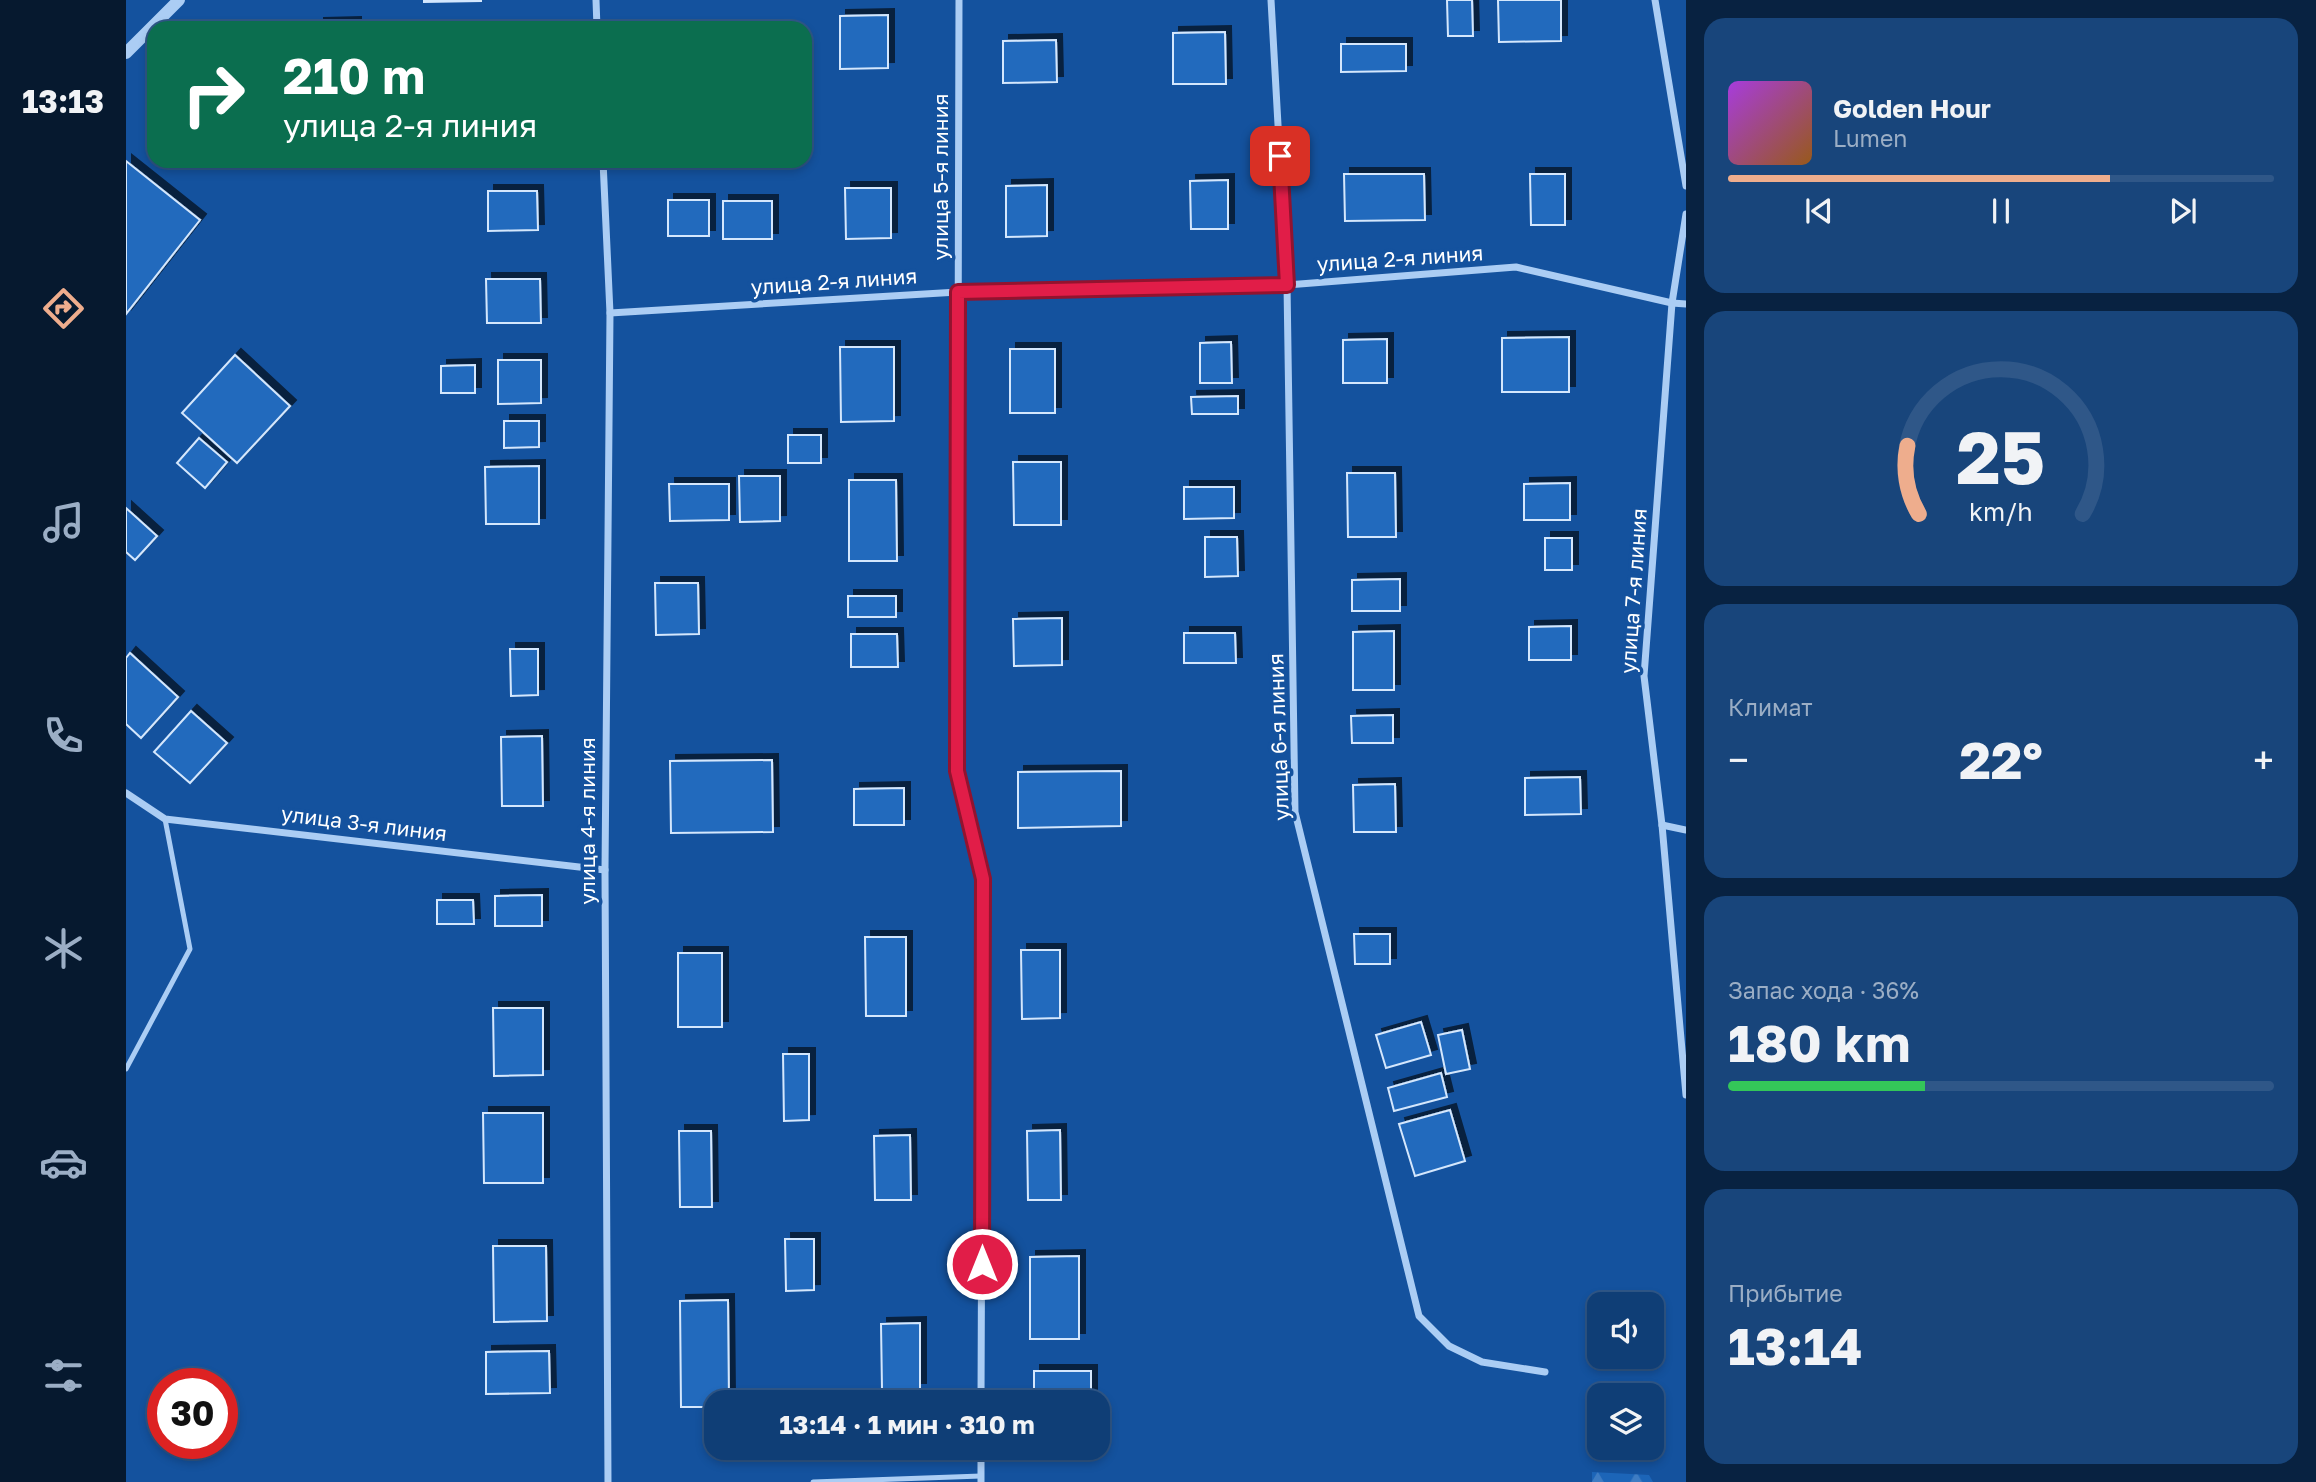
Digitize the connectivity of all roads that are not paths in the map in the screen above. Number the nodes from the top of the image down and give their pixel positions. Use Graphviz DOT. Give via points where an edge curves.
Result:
graph roads {
  1 [pos="179,0"];
  2 [pos="596,0"];
  3 [pos="959,0"];
  4 [pos="1271,0"];
  5 [pos="1655,0"];
  6 [pos="158,21"];
  7 [pos="597,21"];
  8 [pos="147,32"];
  9 [pos="126,53"];
  10 [pos="603,168"];
  11 [pos="1686,186"];
  12 [pos="1686,214"];
  13 [pos="1287,285"];
  14 [pos="958,292"];
  15 [pos="1672,303"];
  16 [pos="1686,304"];
  17 [pos="610,313"];
  18 [pos="126,793"];
  19 [pos="165,819"];
  20 [pos="1662,825"];
  21 [pos="1686,830"];
  22 [pos="605,870"];
  23 [pos="126,1069"];
  24 [pos="1686,1094"];
  25 [pos="1545,1372"];
  26 [pos="981,1390"];
  27 [pos="981,1460"];
  28 [pos="981,1479"];
  29 [pos="608,1482"];
  30 [pos="813,1482"];
  1 -- 6 [label="street"];
  2 -- 7 [label="street"];
  3 -- 14 [label="street, улица 5-я линия"];
  4 -- 13 [label="street, улица 6-я линия"];
  5 -- 11 [label="street"];
  8 -- 9 [label="street"];
  10 -- 17 [label="street, улица 4-я линия"];
  12 -- 15 [label="street, улица 7-я линия"];
  13 -- 14 [label="street, улица 2-я линия"];
  13 -- 15 [label="street, улица 2-я линия" via="1516,267"];
  13 -- 25 [label="street, улица 6-я линия" via="1295,812 1419,1316 1449,1346 1482,1362"];
  14 -- 17 [label="street, улица 2-я линия"];
  14 -- 26 [label="street, улица 5-я линия" via="957,771 983,879"];
  15 -- 16 [label="street, улица 2-я линия"];
  15 -- 20 [label="street, улица 7-я линия" via="1644,676"];
  17 -- 22 [label="street, улица 4-я линия"];
  18 -- 19 [label="street, улица 3-я линия"];
  19 -- 22 [label="street, улица 3-я линия"];
  19 -- 23 [label="lane" via="190,949"];
  20 -- 21 [label="street"];
  20 -- 24 [label="street, улица 7-я линия"];
  22 -- 29 [label="street, улица 4-я линия"];
  27 -- 28 [label="street"];
  28 -- 30 [label="lane"];
}
